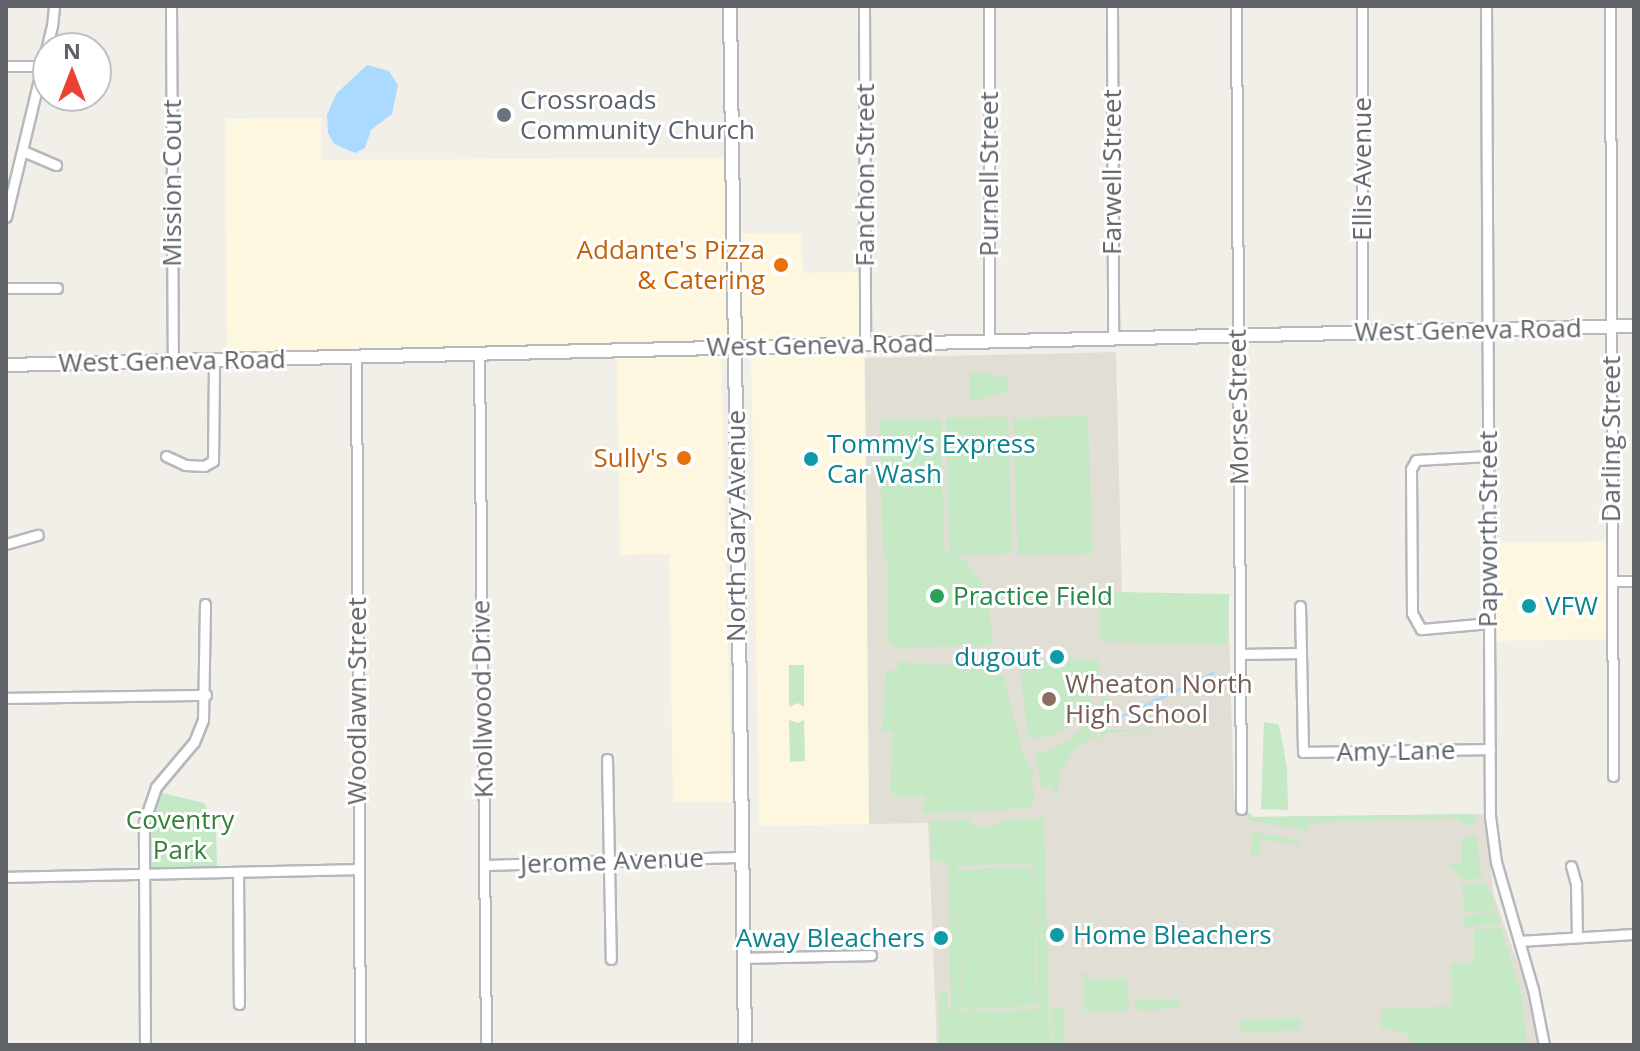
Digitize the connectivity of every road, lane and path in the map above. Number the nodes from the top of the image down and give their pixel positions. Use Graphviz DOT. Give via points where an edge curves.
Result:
graph roads {
  1 [pos="54,6"];
  2 [pos="171,6"];
  3 [pos="730,6"];
  4 [pos="736,6"];
  5 [pos="864,6"];
  6 [pos="989,6"];
  7 [pos="1112,6"];
  8 [pos="1236,6"];
  9 [pos="1362,6"];
  10 [pos="1486,6"];
  11 [pos="1610,6"];
  12 [pos="49,32"];
  13 [pos="6,66"];
  14 [pos="32,66"];
  15 [pos="32,112"];
  16 [pos="23,151"];
  17 [pos="56,165"];
  18 [pos="6,217"];
  19 [pos="6,288"];
  20 [pos="57,288"];
  21 [pos="1611,326"];
  22 [pos="1634,326"];
  23 [pos="1486,330"];
  24 [pos="1362,333"];
  25 [pos="1238,336"];
  26 [pos="1113,338"];
  27 [pos="989,341"];
  28 [pos="865,344"];
  29 [pos="735,347"];
  30 [pos="479,353"];
  31 [pos="356,356"];
  32 [pos="214,360"];
  33 [pos="173,361"];
  34 [pos="6,365"];
  35 [pos="166,456"];
  36 [pos="1488,456"];
  37 [pos="38,535"];
  38 [pos="6,544"];
  39 [pos="1612,581"];
  40 [pos="1634,581"];
  41 [pos="205,604"];
  42 [pos="1300,606"];
  43 [pos="1489,623"];
  44 [pos="1301,653"];
  45 [pos="1240,654"];
  46 [pos="206,695"];
  47 [pos="6,698"];
  48 [pos="1490,749"];
  49 [pos="607,759"];
  50 [pos="1613,776"];
  51 [pos="1241,809"];
  52 [pos="740,857"];
  53 [pos="610,862"];
  54 [pos="484,865"];
  55 [pos="1571,866"];
  56 [pos="358,869"];
  57 [pos="238,872"];
  58 [pos="144,874"];
  59 [pos="6,877"];
  60 [pos="1634,934"];
  61 [pos="1577,936"];
  62 [pos="1519,941"];
  63 [pos="871,955"];
  64 [pos="742,958"];
  65 [pos="611,959"];
  66 [pos="239,1004"];
  67 [pos="145,1045"];
  68 [pos="360,1045"];
  69 [pos="486,1045"];
  70 [pos="745,1045"];
  71 [pos="1544,1045"];
  1 -- 12 [label="street"];
  2 -- 33 [label="street, Mission Court"];
  3 -- 4 [label="street"];
  3 -- 29 [label="main road, North Gary Avenue"];
  5 -- 28 [label="street, Fanchon Street"];
  6 -- 27 [label="street, Purnell Street"];
  7 -- 26 [label="street, Farwell Street"];
  8 -- 25 [label="street, Morse Street"];
  9 -- 24 [label="street, Ellis Avenue"];
  10 -- 23 [label="street, Papworth Street"];
  11 -- 21 [label="street, Darling Street"];
  13 -- 14 [label="street"];
  15 -- 16 [label="street"];
  16 -- 17 [label="street"];
  16 -- 18 [label="street"];
  19 -- 20 [label="street"];
  21 -- 22 [label="main road, West Geneva Road"];
  21 -- 23 [label="main road, West Geneva Road"];
  21 -- 39 [label="street, Darling Street"];
  23 -- 24 [label="main road, West Geneva Road"];
  23 -- 36 [label="street, Papworth Street"];
  24 -- 25 [label="main road, West Geneva Road"];
  25 -- 26 [label="main road, West Geneva Road"];
  25 -- 45 [label="street, Morse Street"];
  26 -- 27 [label="main road, West Geneva Road"];
  27 -- 28 [label="main road, West Geneva Road"];
  28 -- 29 [label="main road, West Geneva Road"];
  29 -- 30 [label="main road, West Geneva Road"];
  29 -- 52 [label="main road, North Gary Avenue"];
  30 -- 31 [label="main road, West Geneva Road"];
  30 -- 54 [label="street, Knollwood Drive"];
  31 -- 32 [label="main road, West Geneva Road"];
  31 -- 56 [label="street, Woodlawn Street"];
  32 -- 33 [label="main road, West Geneva Road"];
  32 -- 35 [label="street" via="213,461 185,465"];
  33 -- 34 [label="main road, West Geneva Road"];
  36 -- 43 [label="street, Papworth Street"];
  36 -- 43 [label="street" via="1416,460 1411,469 1411,584 1412,613 1421,629"];
  37 -- 38 [label="street"];
  39 -- 40 [label="street"];
  39 -- 50 [label="street, Darling Street"];
  41 -- 46 [label="street"];
  42 -- 44 [label="street"];
  43 -- 48 [label="street, Papworth Street"];
  44 -- 45 [label="street"];
  44 -- 48 [label="street, Amy Lane" via="1303,752"];
  45 -- 51 [label="street, Morse Street"];
  46 -- 47 [label="street"];
  46 -- 58 [label="street" via="194,742 148,804"];
  48 -- 62 [label="street, Papworth Street" via="1492,834"];
  49 -- 53 [label="street"];
  52 -- 53 [label="street, Jerome Avenue"];
  52 -- 64 [label="main road, North Gary Avenue"];
  53 -- 54 [label="street, Jerome Avenue"];
  53 -- 65 [label="street"];
  54 -- 69 [label="street, Knollwood Drive"];
  55 -- 61 [label="street"];
  56 -- 57 [label="street"];
  56 -- 68 [label="street, Woodlawn Street"];
  57 -- 58 [label="street"];
  57 -- 66 [label="street"];
  58 -- 59 [label="street"];
  58 -- 67 [label="street"];
  60 -- 61 [label="street"];
  61 -- 62 [label="street"];
  62 -- 71 [label="street, Papworth Street"];
  63 -- 64 [label="street"];
  64 -- 70 [label="main road, North Gary Avenue"];
}
